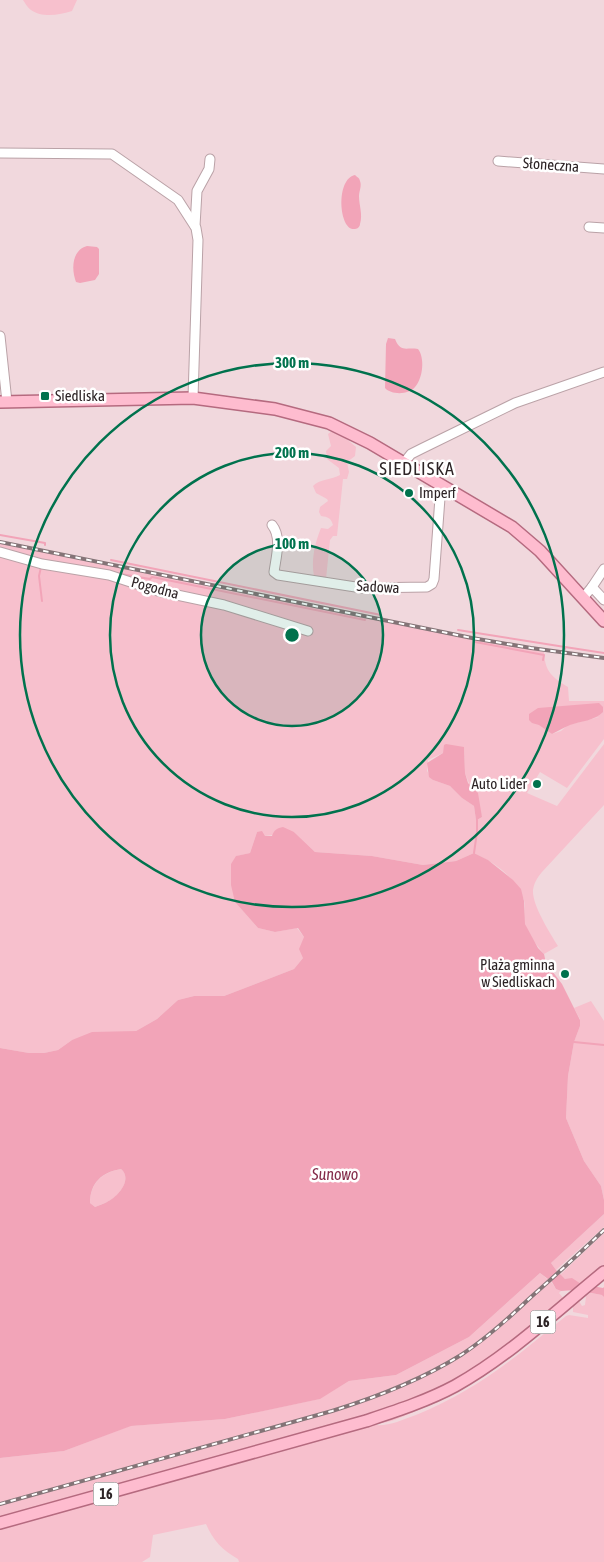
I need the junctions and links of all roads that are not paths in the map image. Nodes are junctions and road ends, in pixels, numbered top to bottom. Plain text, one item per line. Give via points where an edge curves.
1 (0, 153) edge
2 (210, 159) dead end
3 (498, 161) dead end
4 (604, 169) edge
5 (195, 226) junction
6 (589, 227) dead end
7 (604, 228) edge
8 (0, 336) edge
9 (604, 372) edge
10 (3, 383) edge
11 (193, 398) junction
12 (4, 402) edge
13 (403, 464) junction
14 (445, 488) junction
15 (272, 525) dead end
16 (0, 552) edge
17 (603, 572) edge
18 (592, 587) junction
19 (583, 598) junction
20 (604, 600) edge
21 (604, 621) edge
22 (308, 631) dead end
23 (604, 1272) edge
24 (0, 1523) edge

1 - 5 street via 112,154 178,200
2 - 5 street via 209,169 197,191
3 - 4 street, Słoneczna
5 - 11 street via 198,240
6 - 7 street
8 - 10 street
9 - 13 street via 514,403 411,454
10 - 12 street
11 - 12 main road
11 - 13 main road via 275,409 329,423
13 - 14 main road
14 - 15 street, Sadowa via 440,498 434,579 427,587 362,588 278,575 274,572 278,539
14 - 19 main road via 519,532
16 - 22 street, Pogodna via 42,564 109,575
17 - 18 street
18 - 19 street
18 - 20 street
19 - 21 main road
23 - 24 main road, 16 via 494,1361 422,1402

